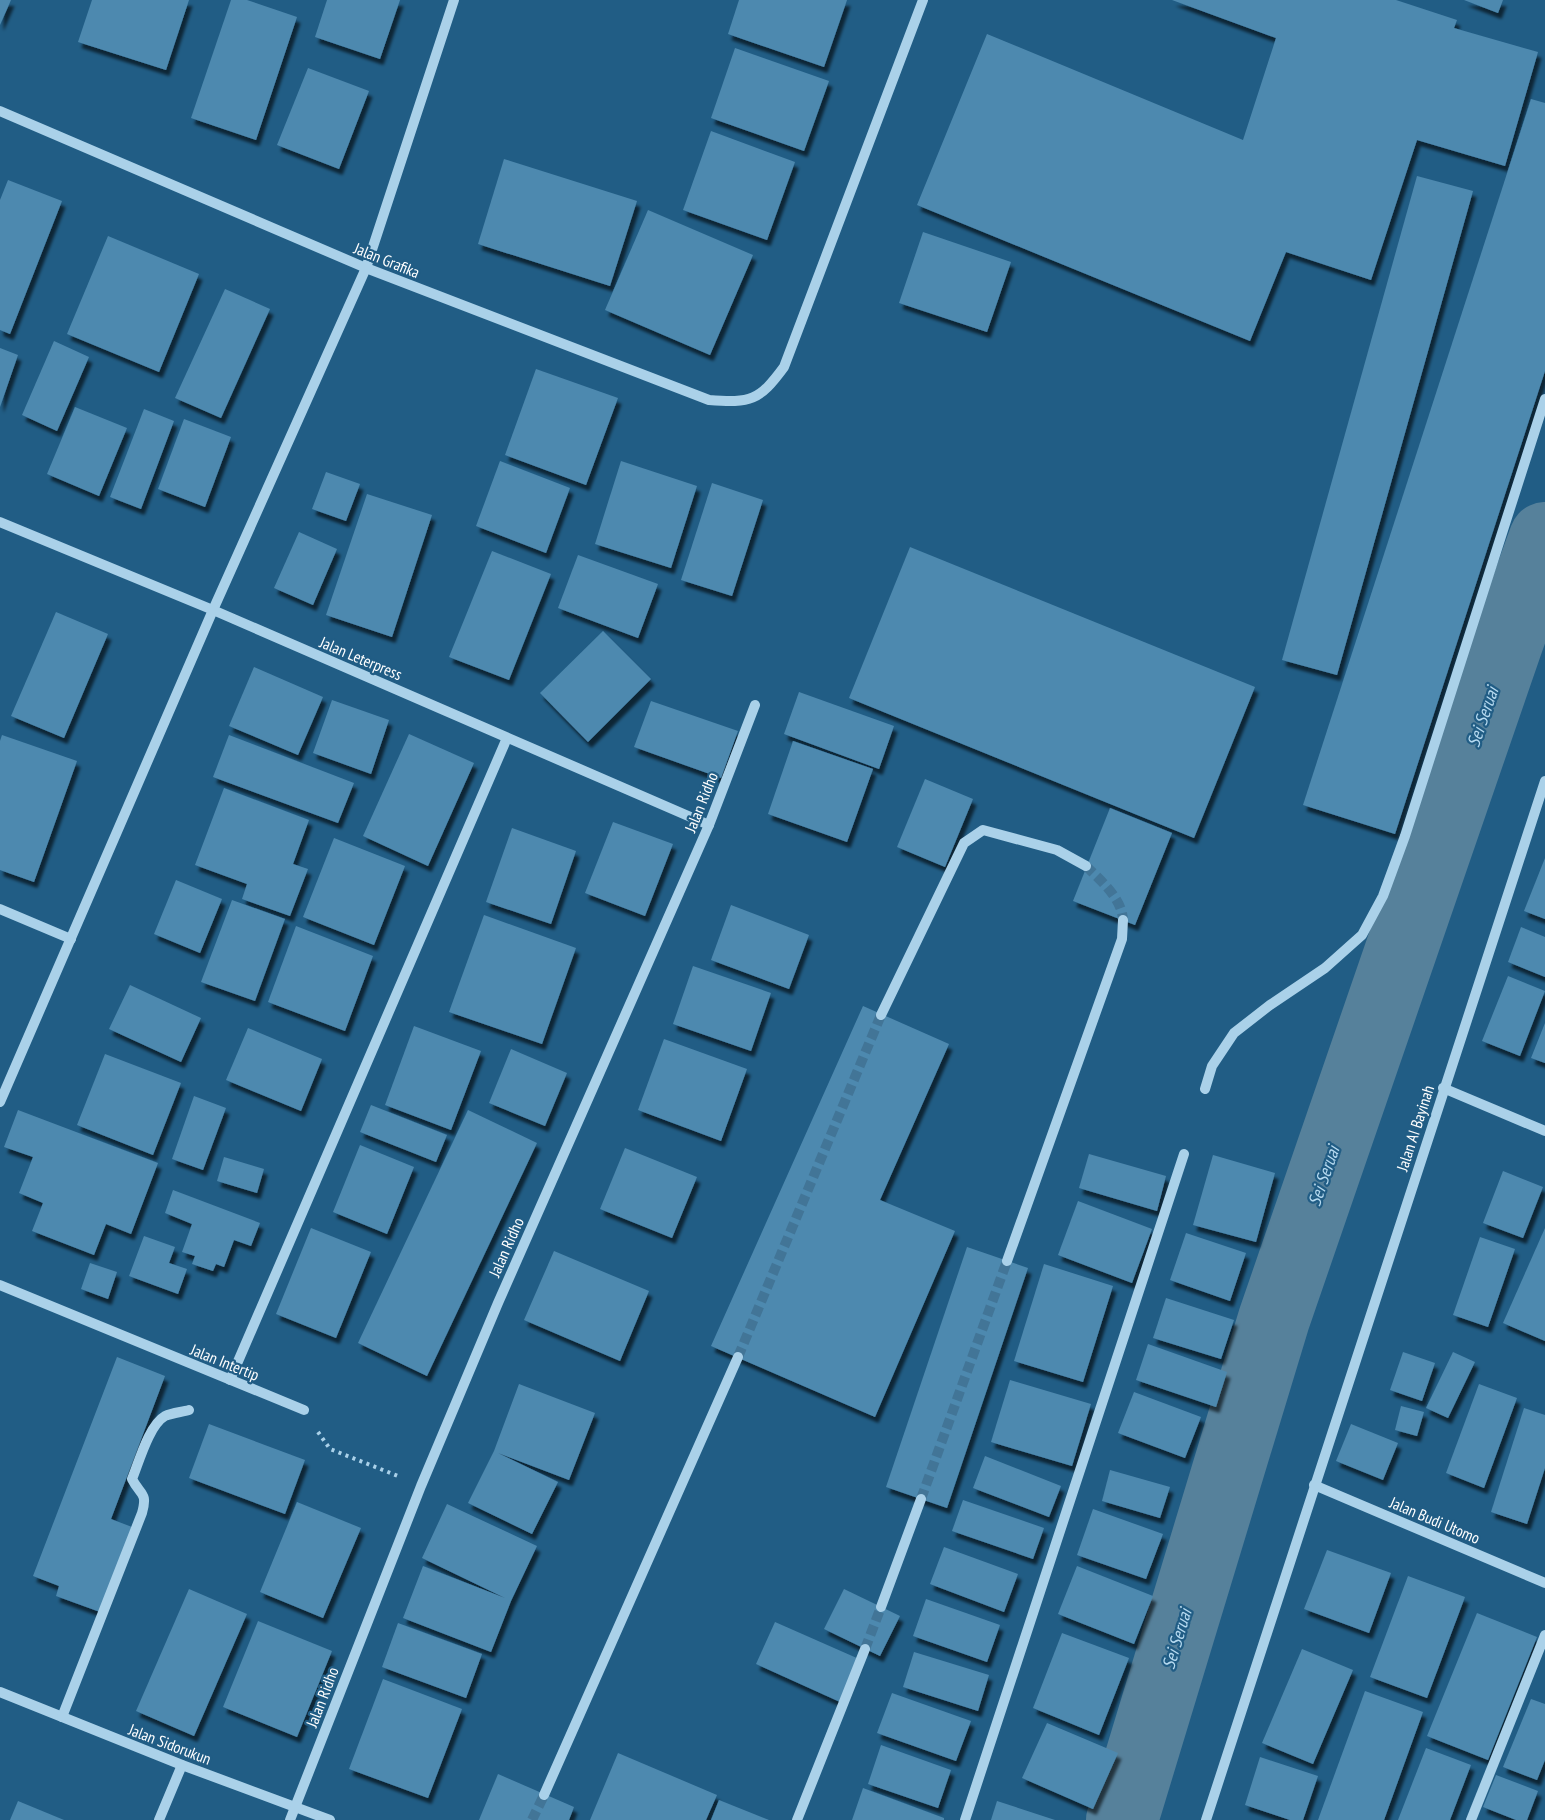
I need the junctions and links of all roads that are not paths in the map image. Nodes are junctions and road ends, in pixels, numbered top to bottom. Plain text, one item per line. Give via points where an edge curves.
1 (454, 0) edge
2 (923, 0) edge
3 (0, 111) edge
4 (366, 268) junction
5 (1545, 399) edge
6 (0, 522) edge
7 (213, 610) junction
8 (755, 705) dead end
9 (507, 738) junction
10 (1544, 786) edge
11 (709, 825) junction
12 (1086, 866) tunnel mouth
13 (0, 909) edge
14 (1123, 920) tunnel mouth
15 (71, 939) junction
16 (881, 1015) tunnel mouth
17 (1443, 1088) junction
18 (1205, 1089) dead end
19 (0, 1102) edge
20 (1545, 1131) edge
21 (1184, 1154) dead end
22 (1007, 1261) tunnel mouth
23 (0, 1285) edge
24 (738, 1358) tunnel mouth
25 (230, 1380) junction
26 (189, 1410) dead end
27 (304, 1410) road end
28 (1314, 1485) junction
29 (921, 1499) tunnel mouth
30 (1545, 1583) edge
31 (881, 1607) tunnel mouth
32 (1545, 1635) edge
33 (865, 1649) tunnel mouth
34 (0, 1692) edge
35 (62, 1717) junction
36 (182, 1765) junction
37 (544, 1795) tunnel mouth
38 (295, 1806) junction
39 (159, 1820) edge
40 (290, 1820) edge
41 (330, 1820) edge
42 (797, 1820) edge
43 (965, 1820) edge
44 (1206, 1820) edge
45 (1471, 1820) edge

1 - 4 street
2 - 4 street, Jalan Grafika via 784,367 768,388 754,398 738,402 709,400
3 - 4 street, Jalan Grafika
4 - 7 street
5 - 18 street via 1383,896 1362,935 1325,968 1234,1033 1212,1066
6 - 7 street, Jalan Leterpress
7 - 9 street, Jalan Leterpress
7 - 15 street
8 - 11 street, Jalan Ridho
9 - 11 street, Jalan Leterpress
9 - 25 street
10 - 17 street, Jalan AI Bayinah
11 - 38 street, Jalan Ridho via 498,1303
12 - 16 street via 1058,850 983,830 964,843
13 - 15 street
14 - 22 street via 1122,939
15 - 19 street
17 - 20 street
17 - 28 street, Jalan AI Bayinah
21 - 43 street
23 - 25 street, Jalan Intertip
24 - 37 street
25 - 27 street, Jalan Intertip
26 - 35 street via 165,1416 145,1445 132,1479 144,1494 144,1508
28 - 30 street, Jalan Budi Utomo
28 - 44 street, Jalan AI Bayinah
29 - 31 street
32 - 45 street
33 - 42 street
34 - 35 street, Jalan Sidorukun
35 - 36 street, Jalan Sidorukun
36 - 38 street, Jalan Sidorukun
36 - 39 street
38 - 40 street, Jalan Ridho
38 - 41 street, Jalan Sidorukun

